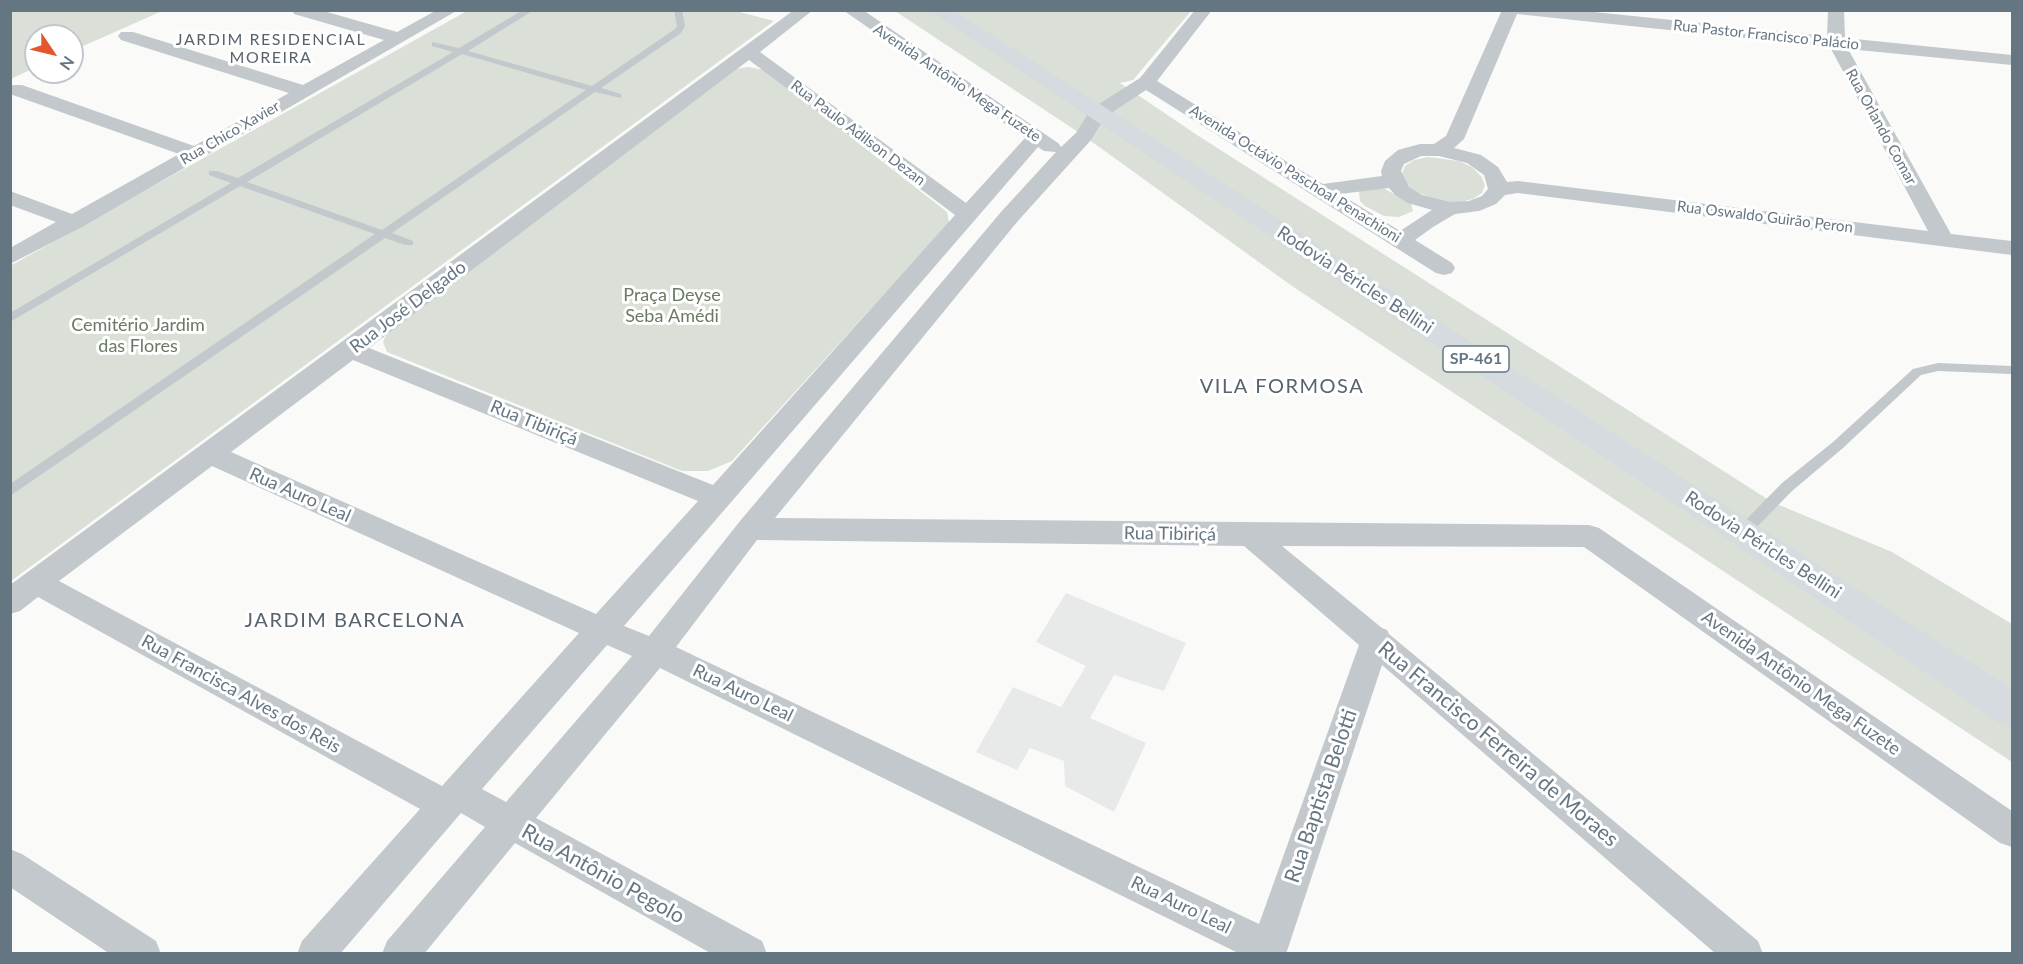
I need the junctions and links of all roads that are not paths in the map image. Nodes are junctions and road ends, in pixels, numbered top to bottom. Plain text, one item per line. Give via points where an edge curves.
1 (300, 10) edge
2 (450, 10) edge
3 (530, 10) edge
4 (678, 10) edge
5 (805, 10) edge
6 (851, 10) edge
7 (938, 10) edge
8 (1204, 10) edge
9 (1511, 10) edge
10 (1520, 10) edge
11 (1836, 10) edge
12 (127, 36) dead end
13 (398, 38) junction
14 (1836, 42) junction
15 (435, 44) dead end
16 (461, 51) junction
17 (748, 51) junction
18 (2013, 60) edge
19 (1146, 82) junction
20 (15, 88) dead end
21 (594, 89) junction
22 (303, 91) junction
23 (618, 96) dead end
24 (1098, 113) junction
25 (1036, 137) junction
26 (1452, 148) junction
27 (195, 153) junction
28 (1064, 155) junction
29 (213, 173) dead end
30 (1394, 181) junction
31 (240, 182) junction
32 (1504, 185) junction
33 (1321, 190) junction
34 (10, 197) edge
35 (1450, 208) junction
36 (968, 215) junction
37 (74, 222) junction
38 (384, 234) junction
39 (1942, 239) junction
40 (1401, 241) junction
41 (409, 243) dead end
42 (2013, 248) edge
43 (10, 257) edge
44 (1444, 268) dead end
45 (10, 318) edge
46 (352, 350) junction
47 (2013, 370) edge
48 (211, 454) junction
49 (10, 491) edge
50 (716, 497) junction
51 (750, 529) junction
52 (1743, 532) junction
53 (1250, 535) junction
54 (1589, 536) joint
55 (37, 583) junction
56 (10, 602) edge
57 (601, 630) junction
58 (1376, 639) junction
59 (655, 651) junction
60 (2013, 710) edge
61 (451, 799) junction
62 (511, 823) junction
63 (2013, 831) edge
64 (10, 866) edge
65 (1268, 951) edge
66 (143, 954) edge
67 (315, 954) edge
68 (400, 954) edge
69 (749, 954) edge
70 (1745, 954) edge

1 - 13 street
2 - 13 street, Rua Chico Xavier
3 - 16 lane
4 - 21 lane via 678,31
5 - 17 street, Rua José Delgado
6 - 25 street, Avenida Antônio Mega Fuzete
7 - 24 main road, Rodovia Péricles Bellini / SP-461
8 - 19 street
9 - 26 street
10 - 14 street, Rua Pastor Francisco Palácio
11 - 14 street, Rua Orlando Comar
12 - 22 street
13 - 22 street, Rua Chico Xavier
14 - 18 street, Rua Pastor Francisco Palácio
14 - 39 street, Rua Orlando Comar
15 - 16 lane
16 - 21 lane
16 - 31 lane
17 - 36 street, Rua Paulo Adilson Dezan
17 - 46 street, Rua José Delgado
19 - 24 street
19 - 33 street, Avenida Octávio Paschoal Penachioni
20 - 27 street
21 - 23 lane
21 - 38 lane
22 - 27 street, Rua Chico Xavier
24 - 28 street via 1084,136
24 - 52 main road, Rodovia Péricles Bellini / SP-461
25 - 28 street, Avenida Antônio Mega Fuzete
25 - 36 street
26 - 30 street via 1405,154 1395,161 1391,171
26 - 32 street via 1484,164
27 - 37 street, Rua Chico Xavier
28 - 51 street
29 - 31 lane
30 - 33 street
30 - 35 street via 1415,199
31 - 38 lane
31 - 45 lane
32 - 35 street via 1490,200 1472,207
32 - 39 street, Rua Oswaldo Guirão Peron
33 - 40 street, Avenida Octávio Paschoal Penachioni
34 - 37 street
35 - 40 street
36 - 50 street
37 - 43 street, Rua Chico Xavier
38 - 41 lane
38 - 49 lane
39 - 42 street, Rua Oswaldo Guirão Peron
40 - 44 street, Avenida Octávio Paschoal Penachioni
46 - 48 street, Rua José Delgado
46 - 50 street, Rua Tibiriçá
47 - 52 lane via 1938,367 1917,372 1787,487
48 - 55 street, Rua José Delgado
48 - 57 street, Rua Auro Leal
50 - 57 street
51 - 53 street, Rua Tibiriçá
51 - 59 street
52 - 60 main road, Rodovia Péricles Bellini / SP-461
53 - 54 street, Rua Tibiriçá
53 - 58 street, Rua Francisco Ferreira de Moraes
54 - 63 street, Avenida Antônio Mega Fuzete
55 - 56 street, Rua José Delgado
55 - 61 street, Rua Francisca Alves dos Reis
57 - 59 street, Rua Auro Leal
57 - 61 street
58 - 65 street, Rua Baptista Belotti
58 - 70 street, Rua Francisco Ferreira de Moraes
59 - 62 street
59 - 65 street, Rua Auro Leal
61 - 62 street, Rua Antônio Pegolo
61 - 67 street
62 - 68 street
62 - 69 street, Rua Antônio Pegolo
64 - 66 street

